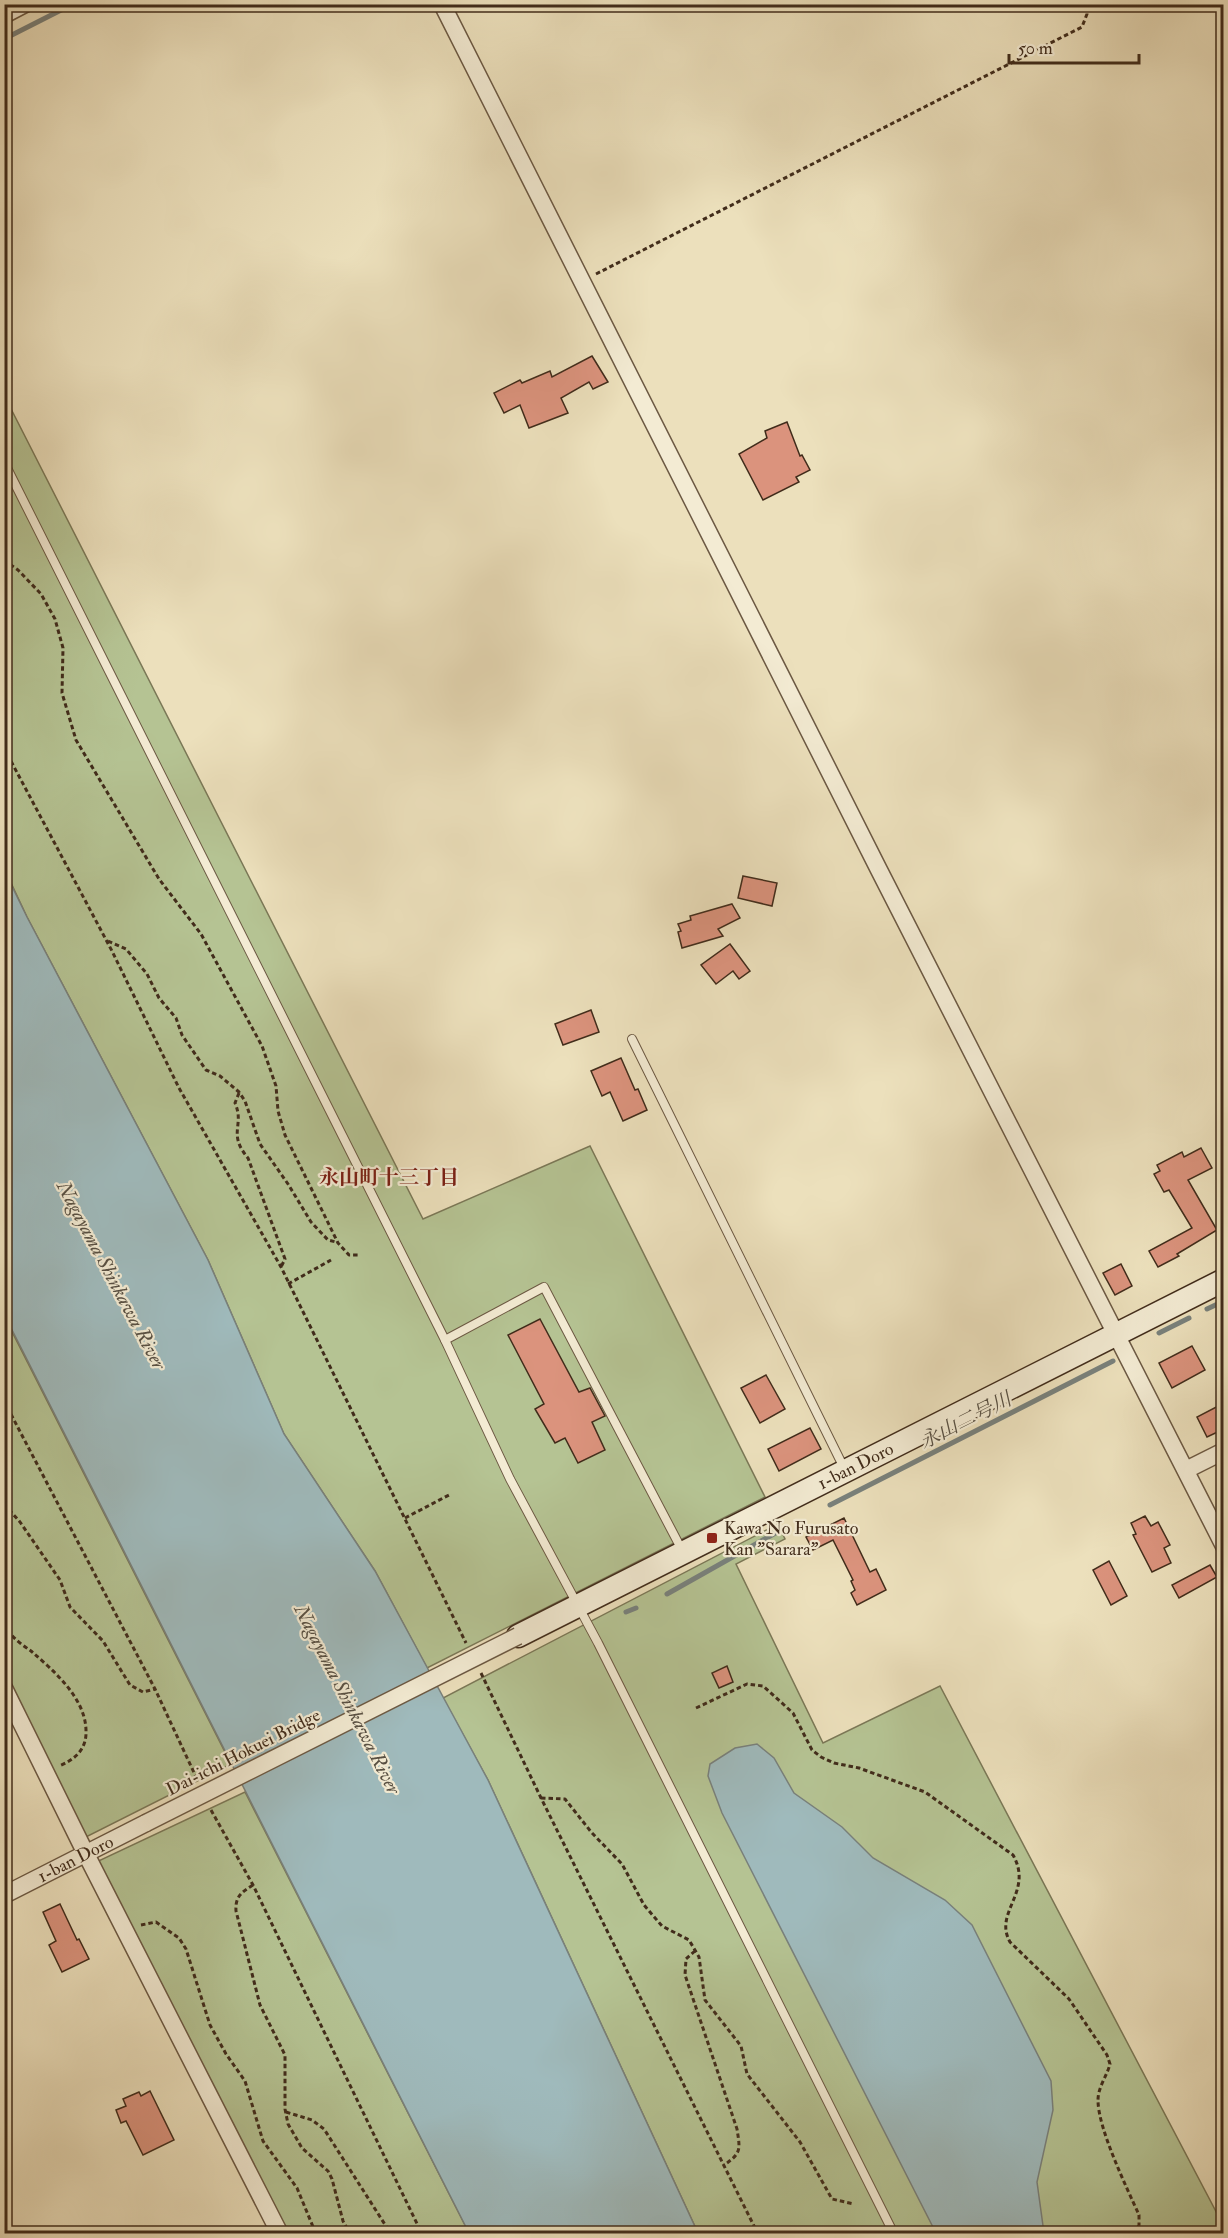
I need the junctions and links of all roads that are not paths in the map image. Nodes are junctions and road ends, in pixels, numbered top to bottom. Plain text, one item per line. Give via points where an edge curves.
1 (26, 4) edge
2 (442, 4) edge
3 (4, 15) edge
4 (4, 462) edge
5 (632, 1039) dead end
6 (1224, 1280) edge
7 (1116, 1335) junction
8 (445, 1340) junction
9 (1224, 1451) edge
10 (1185, 1470) junction
11 (846, 1471) junction
12 (1224, 1546) edge
13 (683, 1552) junction
14 (577, 1606) junction
15 (519, 1636) joint
16 (4, 1688) edge
17 (146, 1823) joint
18 (86, 1854) junction
19 (4, 1895) edge
20 (280, 2234) edge
21 (894, 2234) edge

1 - 3 street
2 - 7 street
4 - 8 lane
5 - 11 lane
6 - 7 street, 1-ban Doro
7 - 10 street
7 - 11 street, 1-ban Doro
8 - 13 lane via 544,1287
8 - 14 lane via 510,1479
9 - 10 street
10 - 12 street
11 - 13 street, 1-ban Doro
13 - 14 street, 1-ban Doro
14 - 15 street, 1-ban Doro
14 - 21 lane
15 - 17 street, Dai-ichi Hokuei Bridge, bridge
16 - 18 street
17 - 18 street, 1-ban Doro
18 - 19 street, 1-ban Doro
18 - 20 street

